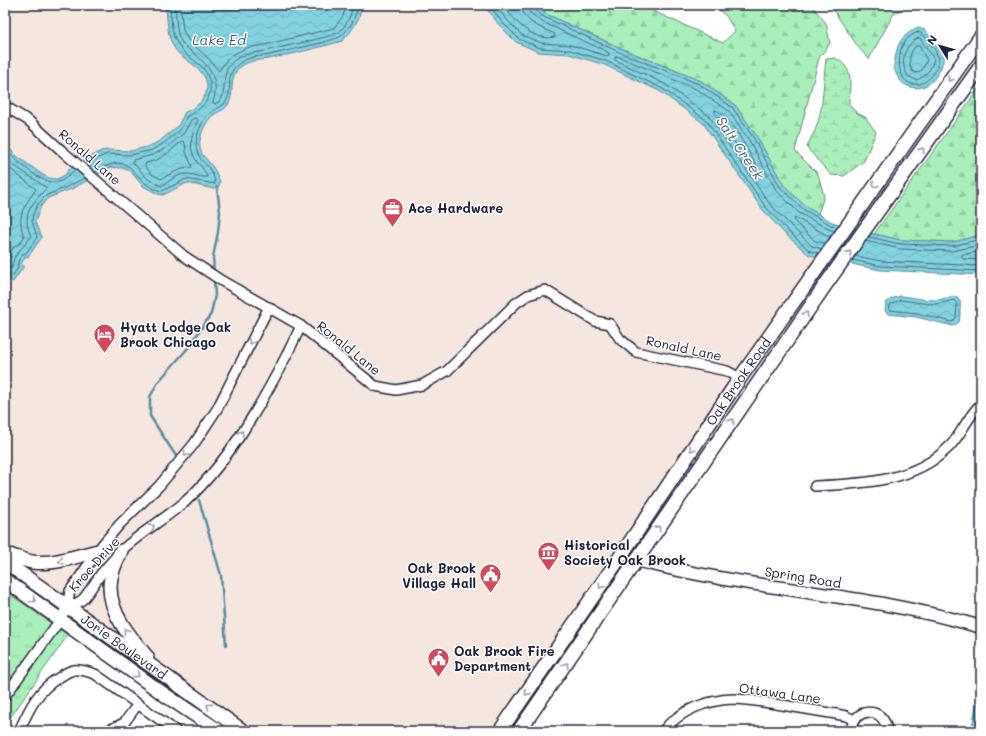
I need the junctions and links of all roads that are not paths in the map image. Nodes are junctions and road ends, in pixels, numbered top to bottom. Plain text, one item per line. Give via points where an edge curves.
1 (981, 36) edge
2 (981, 66) edge
3 (5, 106) edge
4 (269, 307) junction
5 (301, 326) junction
6 (740, 378) junction
7 (981, 404) edge
8 (814, 486) dead end
9 (98, 551) junction
10 (121, 551) junction
11 (622, 553) junction
12 (5, 554) edge
13 (636, 560) junction
14 (5, 562) edge
15 (5, 580) edge
16 (67, 607) junction
17 (60, 620) junction
18 (981, 627) edge
19 (160, 672) junction
20 (5, 696) edge
21 (138, 704) junction
22 (854, 720) junction
23 (124, 727) edge
24 (241, 730) edge
25 (19, 731) edge
26 (107, 731) edge
27 (176, 731) edge
28 (219, 731) edge
29 (500, 731) edge
30 (520, 731) edge
31 (663, 731) edge
32 (851, 731) edge
33 (887, 731) edge

1 -> 6 main road, Oak Brook Road
13 -> 2 main road, Oak Brook Road via 826,284
3 - 4 street, Ronald Lane via 29,121 184,256
4 - 5 street, Ronald Lane
4 -> 9 street, Kroc Drive via 217,409 194,444
5 - 6 street, Ronald Lane via 375,386 396,390 422,385 447,371 516,303 528,295 545,290 595,321 610,324 620,339 636,352 728,371
10 -> 5 street, Kroc Drive via 186,500 224,458 254,413
6 -> 11 main road, Oak Brook Road
7 - 8 street via 951,445 922,468 880,480
9 -> 12 main road via 72,559 40,563
9 - 16 street, Kroc Drive via 70,591
10 - 16 street, Kroc Drive via 82,600
19 -> 10 main road via 122,625 113,606 110,586
11 - 13 street, Spring Road
11 -> 29 main road, Oak Brook Road
13 - 18 street, Spring Road via 725,579 878,603
30 -> 13 main road, Oak Brook Road
14 - 16 main road, Jorie Boulevard
15 -> 17 main road, Jorie Boulevard
16 - 17 street
16 - 19 main road, Jorie Boulevard
17 - 20 street
17 -> 28 main road, Jorie Boulevard
24 -> 19 main road, Jorie Boulevard
21 - 23 street
21 - 25 street via 95,674 74,670 42,690
21 - 27 street
22 - 31 street, Ottawa Lane via 836,714 734,699 696,707 683,713
22 - 32 street
22 - 33 street via 863,713 874,713 883,720
23 - 26 street

